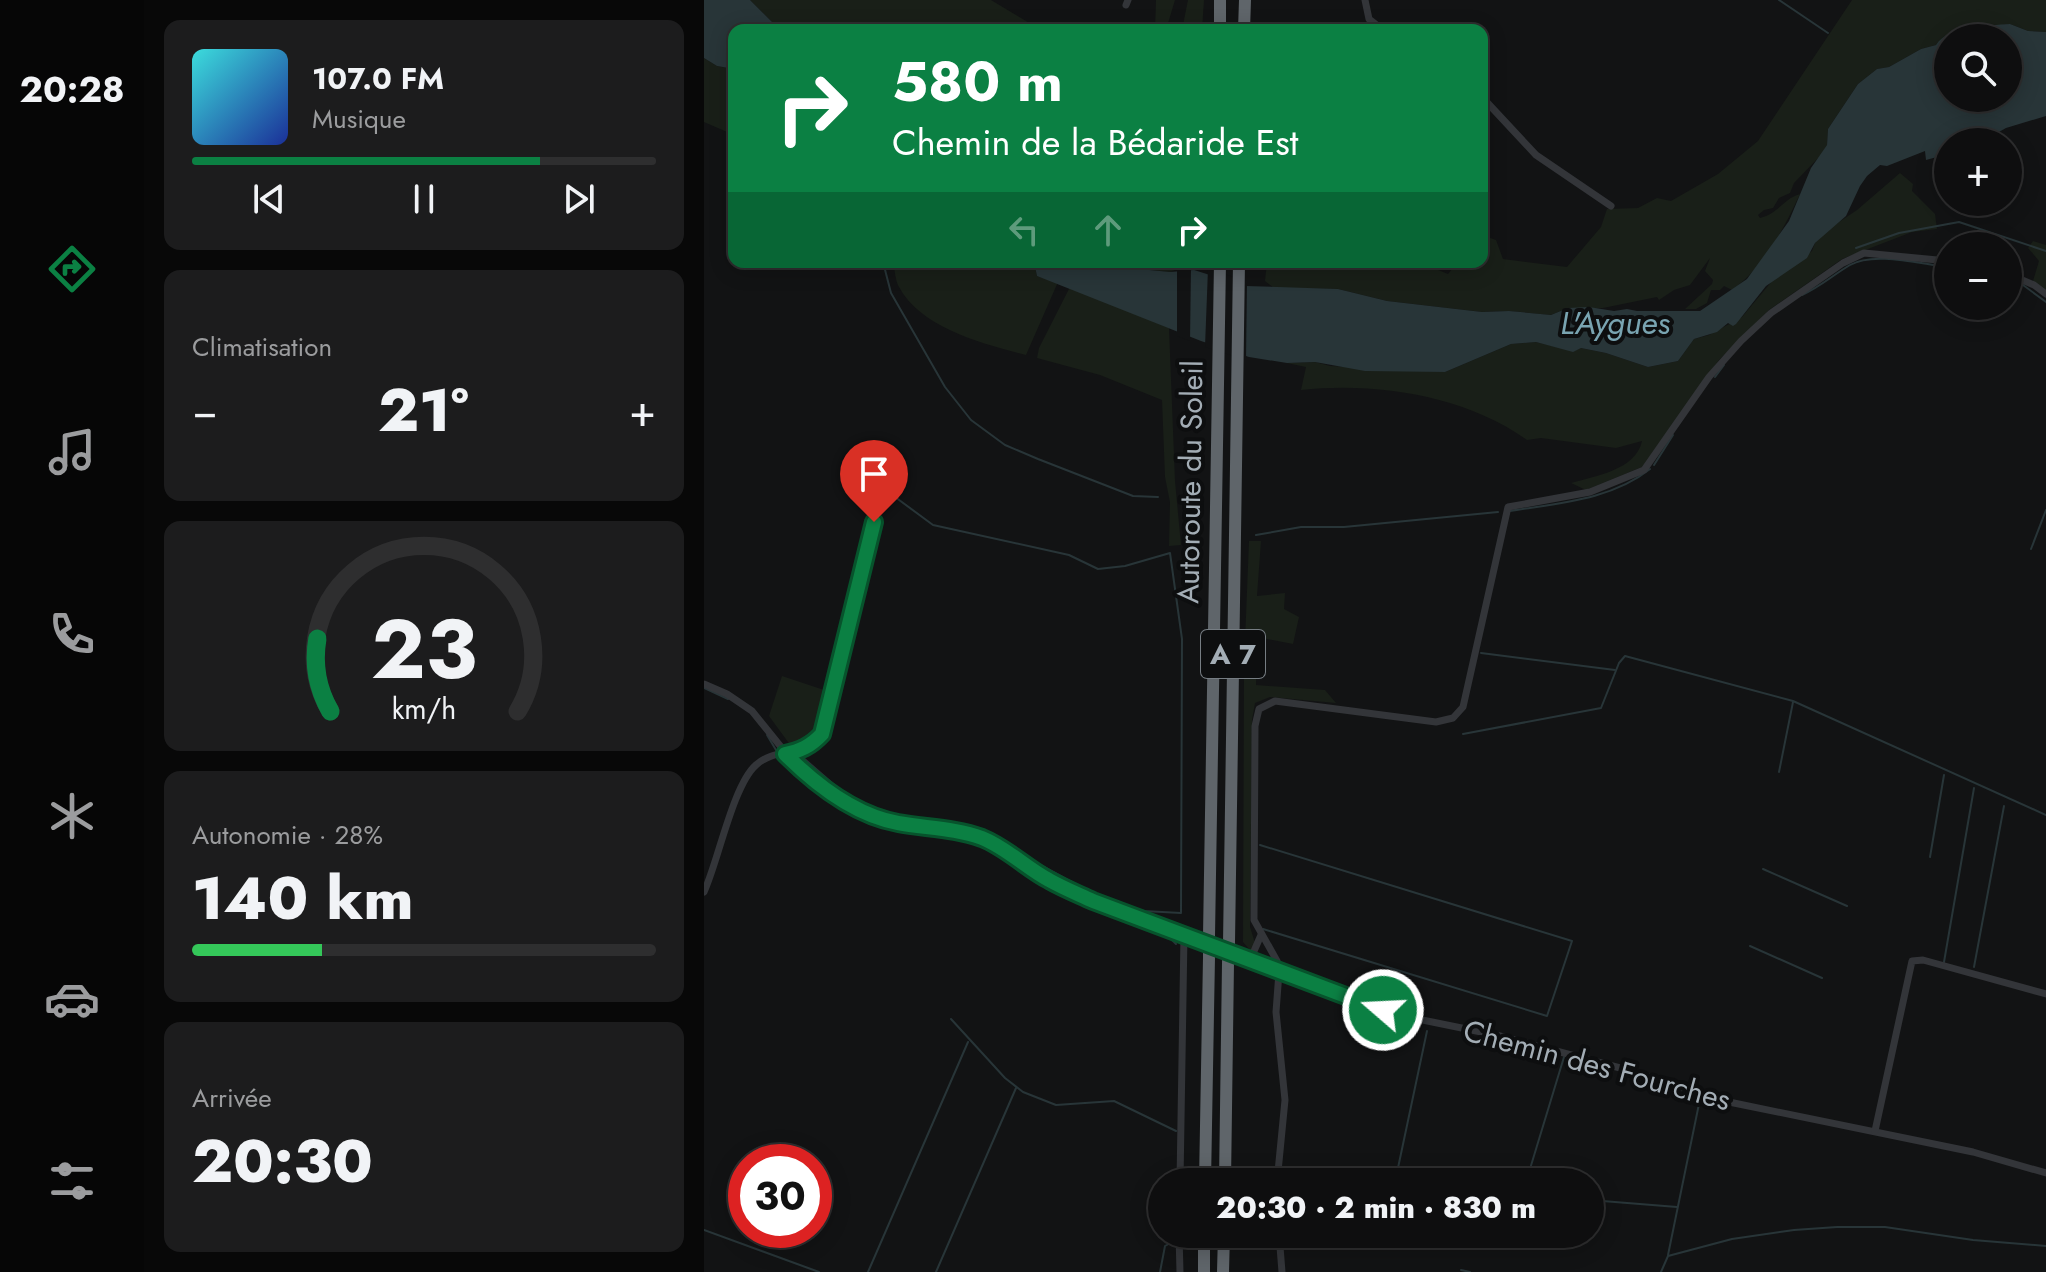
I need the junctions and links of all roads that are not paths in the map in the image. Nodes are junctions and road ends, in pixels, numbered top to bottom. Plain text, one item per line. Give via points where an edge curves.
1 (1220, 0) edge
2 (1245, 0) edge
3 (1365, 0) edge
4 (1220, 24) edge
5 (1244, 24) edge
6 (1375, 24) edge
7 (1488, 103) edge
8 (1611, 206) dead end
9 (1934, 260) edge
10 (1220, 268) edge
11 (1239, 268) edge
12 (2022, 280) edge
13 (2046, 294) edge
14 (885, 490) dead end
15 (704, 684) edge
16 (785, 754) junction
17 (704, 892) edge
18 (1261, 935) junction
19 (1188, 937) junction
20 (1245, 959) junction
21 (1279, 972) junction
22 (2046, 994) edge
23 (1875, 1131) junction
24 (1180, 1168) edge
25 (1205, 1168) edge
26 (1225, 1168) edge
27 (1278, 1168) edge
28 (2046, 1173) edge
29 (1179, 1248) edge
30 (1204, 1248) edge
31 (1224, 1248) edge
32 (1280, 1248) edge
33 (1180, 1272) edge
34 (1204, 1272) edge
35 (1223, 1272) edge
36 (1282, 1272) edge

1 - 4 highway
2 - 5 highway
3 - 6 street
7 - 8 street via 1536,155
9 - 18 street via 1864,253 1843,263 1771,313 1741,341 1644,470 1590,492 1508,507 1463,707 1453,718 1436,722 1275,701 1259,709 1254,920
10 - 25 highway, Autoroute du Soleil / A 7, bridge
11 - 26 highway, Autoroute du Soleil / A 7, bridge
12 - 13 street
14 - 16 street via 822,734 815,743
15 - 16 street, Chemin des Fourches via 752,711
16 - 17 street via 752,768
16 - 19 street, Chemin des Fourches via 842,800 873,817 985,839 1048,880
18 - 20 street
18 - 21 street
19 - 20 street, Chemin des Fourches
19 - 24 street
20 - 21 street, Chemin des Fourches
21 - 23 street, Chemin des Fourches via 1403,1016 1496,1035 1729,1102
21 - 27 street via 1276,1012 1285,1100
22 - 23 street via 1912,961
23 - 28 street, Chemin des Fourches
29 - 33 street
30 - 34 highway
31 - 35 highway
32 - 36 street

